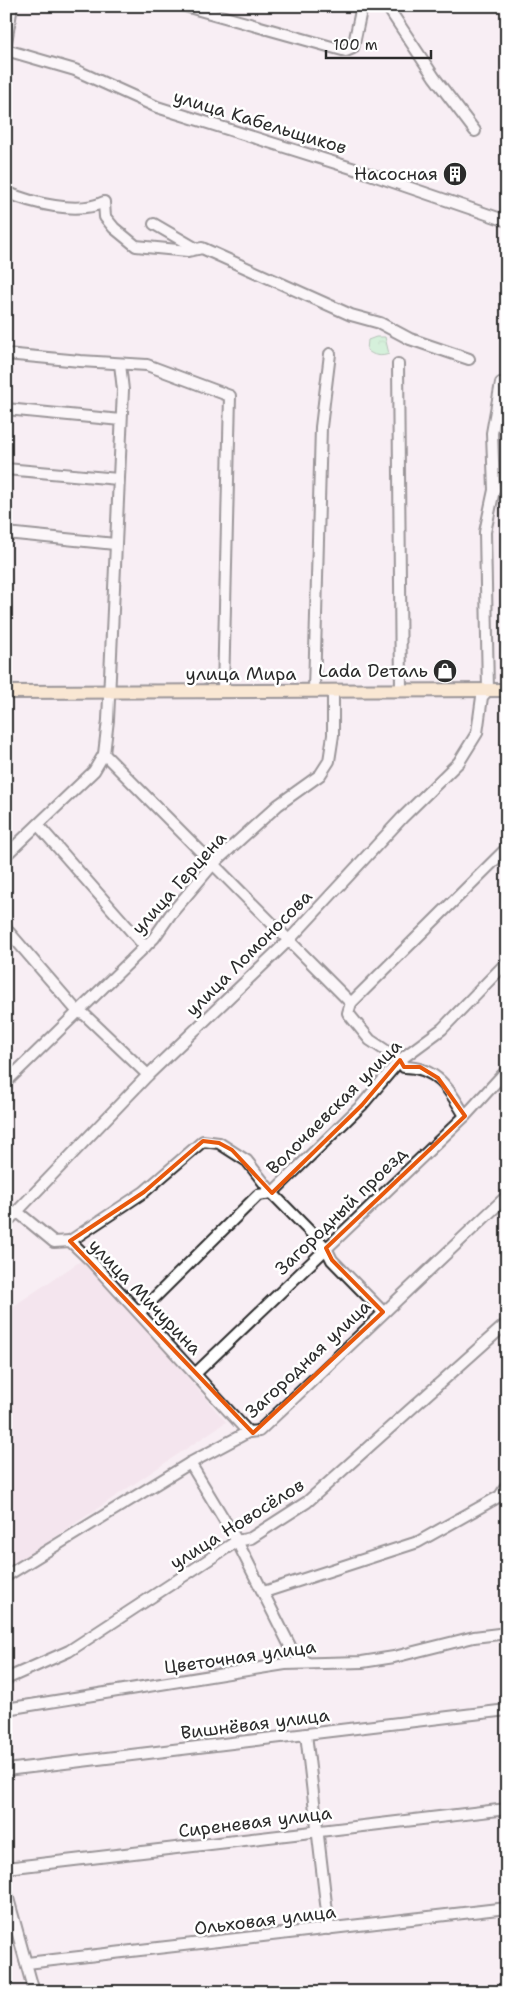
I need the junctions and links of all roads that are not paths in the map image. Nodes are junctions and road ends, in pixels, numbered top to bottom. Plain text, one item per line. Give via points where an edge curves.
1 (12, 6) edge
2 (185, 6) edge
3 (362, 6) edge
4 (387, 6) edge
5 (6, 43) edge
6 (6, 50) edge
7 (475, 130) dead end
8 (6, 192) edge
9 (507, 221) edge
10 (154, 224) dead end
11 (197, 249) junction
12 (6, 354) edge
13 (330, 354) dead end
14 (469, 359) dead end
15 (120, 364) junction
16 (398, 364) dead end
17 (501, 383) dead end
18 (6, 409) edge
19 (122, 420) junction
20 (6, 469) edge
21 (118, 480) junction
22 (6, 533) edge
23 (115, 544) junction
24 (401, 690) junction
25 (488, 690) junction
26 (507, 690) edge
27 (223, 691) junction
28 (314, 691) junction
29 (333, 691) junction
30 (6, 692) edge
31 (109, 692) junction
32 (104, 754) junction
33 (38, 825) junction
34 (507, 848) edge
35 (6, 855) edge
36 (214, 863) junction
37 (8, 931) dead end
38 (290, 939) junction
39 (145, 947) junction
40 (507, 962) edge
41 (351, 1003) junction
42 (78, 1012) junction
43 (400, 1060) junction
44 (507, 1070) edge
45 (148, 1074) junction
46 (7, 1078) edge
47 (465, 1116) junction
48 (272, 1193) junction
49 (507, 1196) edge
50 (10, 1210) edge
51 (6, 1223) edge
52 (70, 1241) junction
53 (326, 1248) junction
54 (140, 1312) junction
55 (383, 1312) junction
56 (507, 1323) edge
57 (196, 1373) junction
58 (248, 1432) junction
59 (190, 1463) junction
60 (507, 1485) edge
61 (237, 1541) junction
62 (6, 1576) edge
63 (264, 1592) junction
64 (507, 1633) edge
65 (293, 1652) junction
66 (306, 1662) junction
67 (285, 1664) junction
68 (6, 1679) edge
69 (6, 1709) edge
70 (507, 1710) edge
71 (306, 1734) junction
72 (6, 1770) edge
73 (507, 1809) edge
74 (318, 1832) junction
75 (6, 1868) edge
76 (6, 1891) edge
77 (507, 1908) edge
78 (329, 1929) junction
79 (27, 1963) junction
80 (34, 1992) edge

1 - 5 street
2 - 3 street via 346,51 353,48
4 - 7 street via 434,77
6 - 9 street, улица Кабельщиков via 75,70 157,107
8 - 11 street via 27,201 63,206 96,206 104,202 105,217 136,246
10 - 11 street
11 - 14 street via 202,248 351,315 380,323 410,339
12 - 15 street
13 - 28 street via 321,427
15 - 19 street
15 - 27 street via 147,364 230,396
16 - 24 street
17 - 25 street via 492,433 494,490 485,532
18 - 19 street
19 - 21 street
20 - 21 street
21 - 23 street
22 - 23 street
23 - 31 street
24 - 25 main road, улица Мира
24 - 29 main road, улица Мира
25 - 26 main road, улица Мира
25 - 38 street, улица Ломоносова via 482,697 477,733 459,762 402,818
27 - 28 main road, улица Мира
27 - 31 main road, улица Мира
28 - 29 main road, улица Мира
29 - 36 street, улица Герцена via 333,735 329,761 320,776 278,805
30 - 31 main road, улица Мира
31 - 32 street
32 - 33 street via 94,771
32 - 36 street
33 - 35 street
33 - 39 street
34 - 41 street
36 - 38 street
36 - 39 street, улица Герцена
37 - 42 street
38 - 41 street
38 - 45 street, улица Ломоносова
39 - 42 street, улица Герцена
40 - 43 street, Волочаевская улица via 442,1029
41 - 43 street via 348,1013 370,1040
42 - 45 street
42 - 46 street, улица Герцена
43 - 47 street via 404,1067 420,1067 438,1078
43 - 48 street, Волочаевская улица via 362,1106
44 - 47 street, Загородный проезд
45 - 50 street, улица Ломоносова
47 - 53 street, Загородный проезд
48 - 52 street via 247,1161 219,1142 202,1141 144,1192
48 - 53 street
48 - 54 street, Волочаевская улица via 258,1195
49 - 55 street, Загородная улица
50 - 51 street, улица Ломоносова
50 - 52 street, улица Мичурина via 20,1214 54,1242
52 - 54 street, улица Мичурина
53 - 55 street via 332,1260
53 - 57 street, Загородный проезд
54 - 57 street, улица Мичурина
55 - 58 street, Загородная улица via 259,1430
56 - 61 street, улица Новосёлов via 307,1502 251,1538
57 - 58 street, улица Мичурина
58 - 59 street, Загородная улица
59 - 61 street
59 - 62 street, Загородная улица
60 - 63 street via 500,1496 418,1542
61 - 63 street
61 - 68 street, улица Новосёлов via 69,1651
63 - 65 street
64 - 66 street, Цветочная улица via 474,1636 362,1662
65 - 66 street
65 - 67 street
66 - 67 street, Цветочная улица
67 - 69 street, Цветочная улица
70 - 71 street, Вишнёвая улица
71 - 72 street, Вишнёвая улица
71 - 74 street
73 - 74 street, Сиреневая улица
74 - 75 street, Сиреневая улица
74 - 78 street
76 - 79 street
77 - 78 street, Ольховая улица
78 - 79 street, Ольховая улица
79 - 80 street

